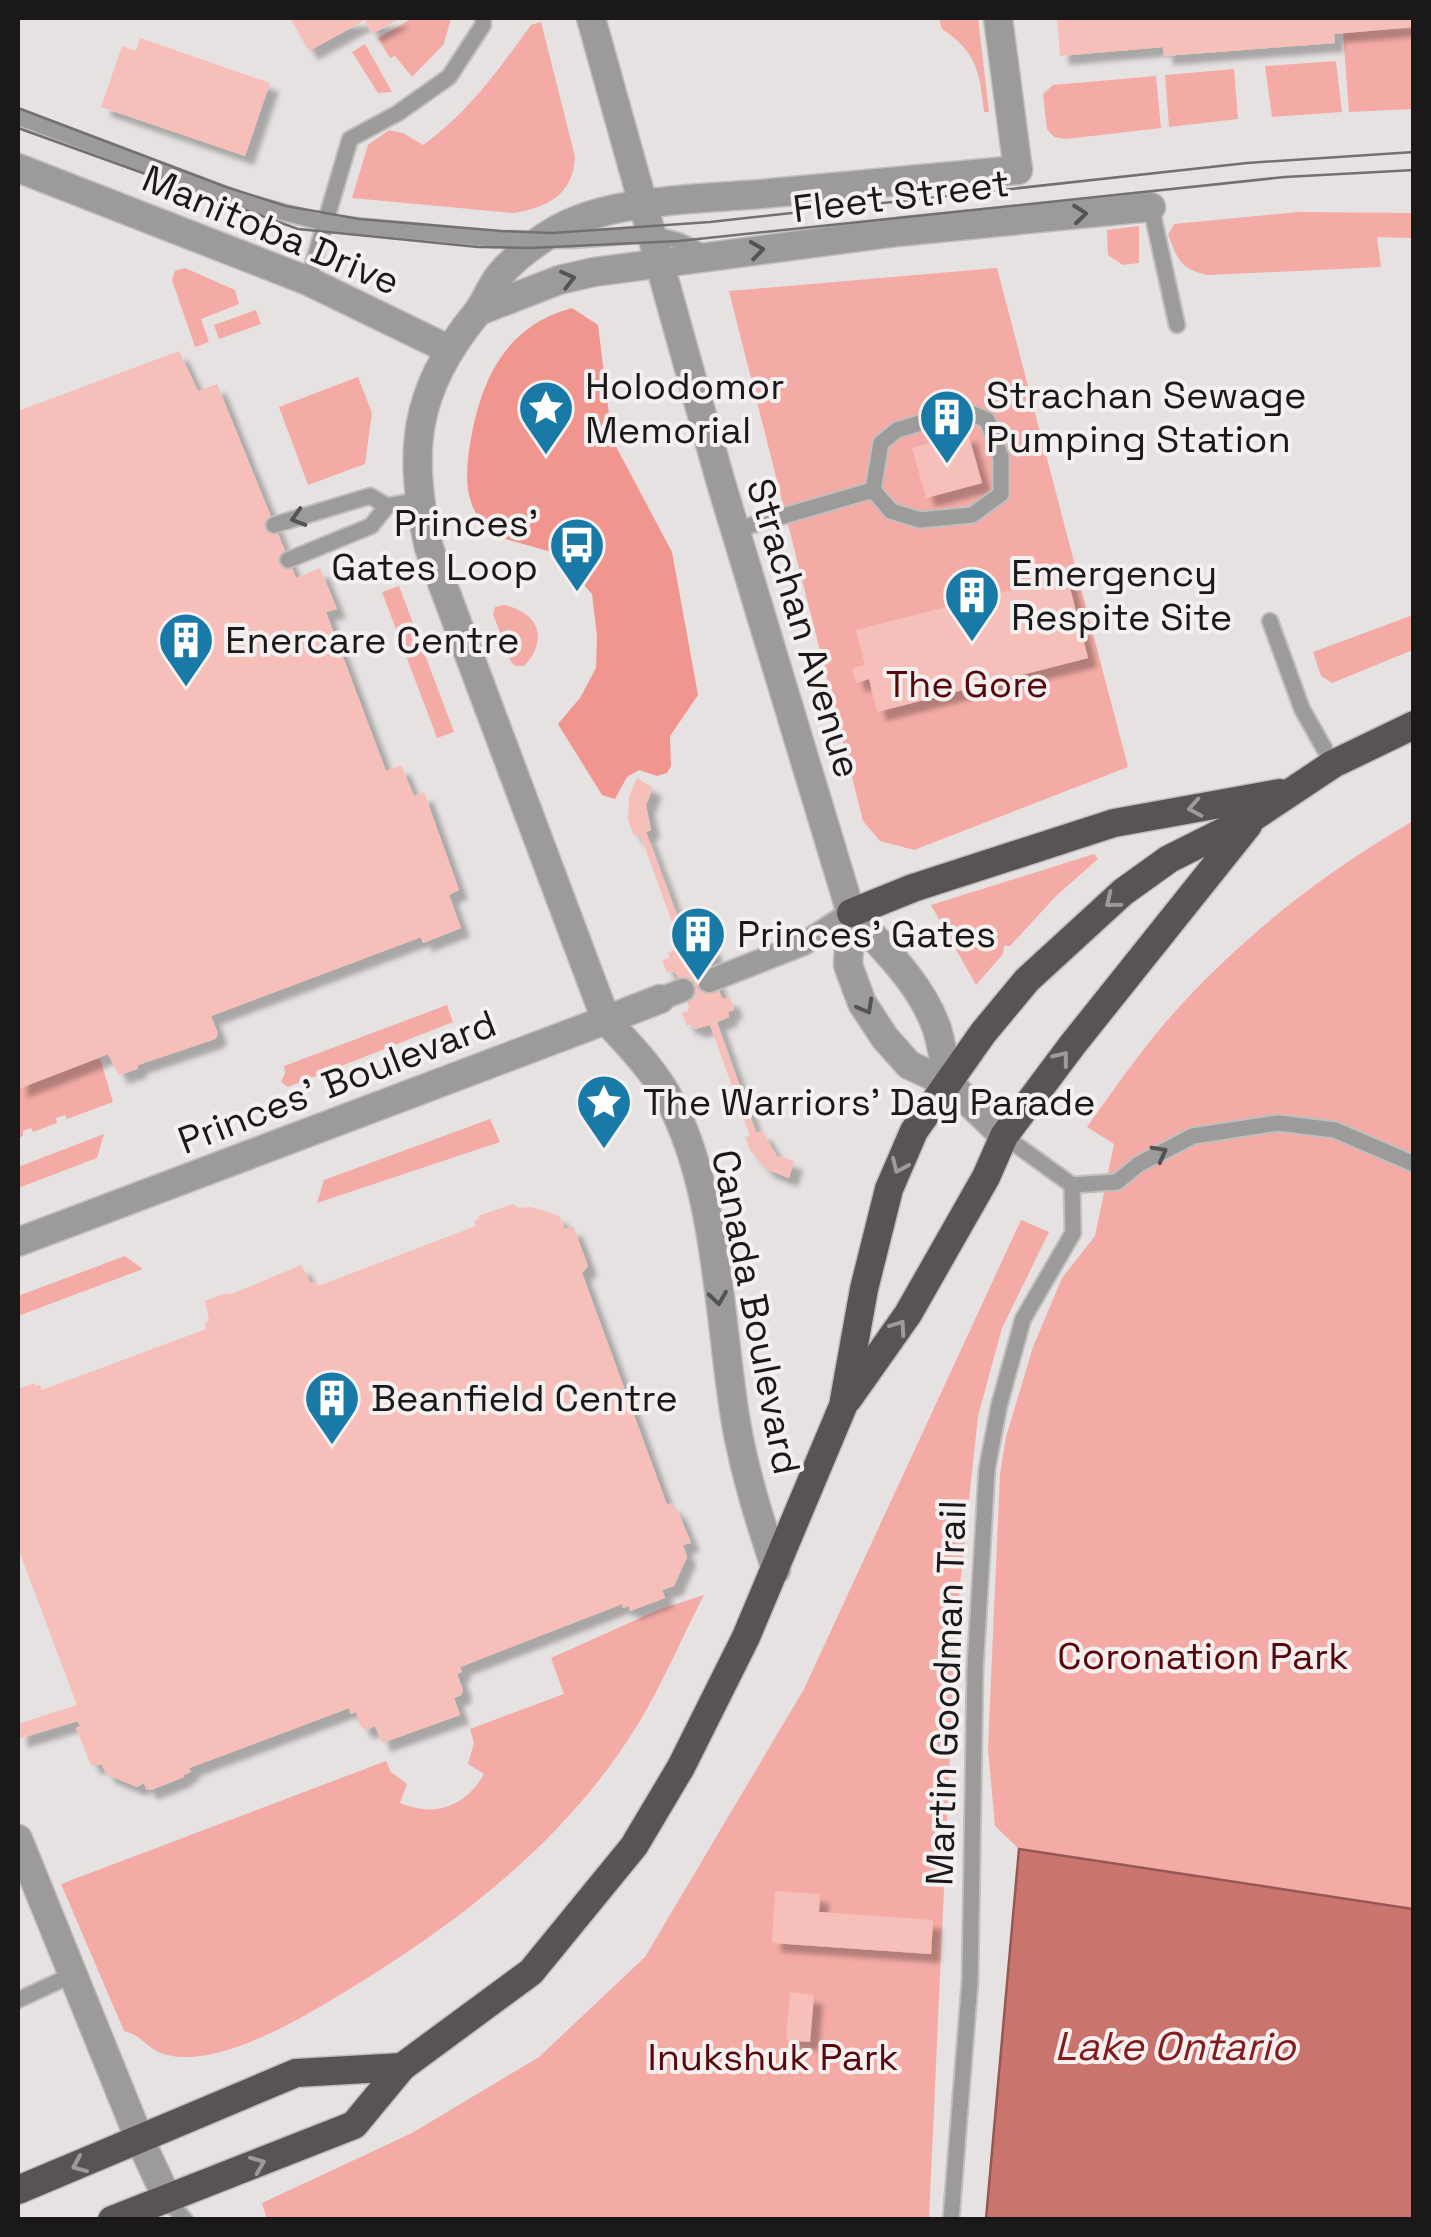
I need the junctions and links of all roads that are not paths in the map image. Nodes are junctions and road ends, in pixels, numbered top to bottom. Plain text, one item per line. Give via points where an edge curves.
1 (483, 18) edge
2 (590, 18) edge
3 (998, 18) edge
4 (18, 117) edge
5 (18, 168) edge
6 (645, 206) junction
7 (1151, 207) joint
8 (324, 224) junction
9 (652, 234) junction
10 (542, 240) junction
11 (718, 256) junction
12 (661, 265) junction
13 (308, 281) junction
14 (479, 311) junction
15 (1177, 325) dead end
16 (448, 349) junction
17 (873, 490) junction
18 (418, 500) junction
19 (387, 506) junction
20 (274, 525) dead end
21 (735, 530) junction
22 (288, 560) dead end
23 (1270, 622) dead end
24 (1414, 725) edge
25 (1333, 764) junction
26 (1291, 791) junction
27 (1256, 816) junction
28 (851, 913) junction
29 (709, 981) dead end
30 (672, 995) dead end
31 (606, 1020) junction
32 (950, 1084) junction
33 (1004, 1136) junction
34 (1414, 1164) edge
35 (1072, 1185) junction
36 (18, 1242) edge
37 (842, 1406) junction
38 (776, 1570) junction
39 (18, 1839) edge
40 (72, 1975) junction
41 (18, 2000) edge
42 (402, 2067) junction
43 (139, 2138) junction
44 (18, 2190) edge
45 (174, 2213) edge
46 (112, 2220) edge
47 (950, 2220) edge

1 - 8 lane via 448,77 350,139
2 - 6 street, Strachan Avenue
3 - 6 street, Fleet Street via 1018,170
4 - 8 lane via 244,202
5 - 13 street, Manitoba Drive
6 - 9 street, Strachan Avenue
6 - 10 street via 592,215
11 -> 7 street, Fleet Street
7 - 15 lane
8 - 10 lane
8 - 13 lane
9 - 10 lane
9 - 11 lane
9 - 12 street, Strachan Avenue
10 - 14 street via 500,274
11 - 12 street, Fleet Street
14 -> 12 street via 559,280
12 - 21 street, Strachan Avenue
13 - 16 street, Manitoba Drive
14 - 16 street
16 - 18 street, Canada Boulevard via 420,431
17 - 17 lane via 882,443 896,430 963,410 987,420 1001,456 1001,494 972,515 920,520 891,511
17 - 21 lane
18 - 19 lane
18 - 31 street, Canada Boulevard via 429,548
19 -> 20 lane via 370,496
19 - 22 lane via 371,526
21 - 28 street, Strachan Avenue
23 - 25 lane via 1302,709
24 - 25 highway
25 - 26 highway
26 - 27 highway
26 -> 28 highway via 1114,824
27 -> 32 highway via 1169,859 1093,916 1028,980
33 -> 27 highway
28 - 29 street via 803,944
28 - 32 street, Strachan Avenue via 923,1000
28 -> 32 street, Strachan Avenue via 848,966 862,1003 909,1065
30 - 31 street, Princes' Boulevard
31 - 36 street, Princes' Boulevard
31 -> 38 street, Canada Boulevard via 667,1095 691,1152 748,1482
32 - 33 street, Strachan Avenue
32 -> 37 highway via 914,1131 889,1189
33 - 35 lane
37 -> 33 highway via 917,1299
35 -> 34 lane via 1117,1182 1193,1136 1278,1123 1335,1130
35 - 47 lane, Martin Goodman Trail via 1073,1233 1023,1319 987,1469 975,1669 970,1981
37 - 38 highway
38 - 42 highway via 696,1737 634,1846 531,1972
39 - 40 street
40 - 41 lane
40 - 43 street
42 - 43 highway via 296,2074
45 -> 42 highway via 354,2125
43 -> 44 highway
43 - 45 street
45 - 46 highway

